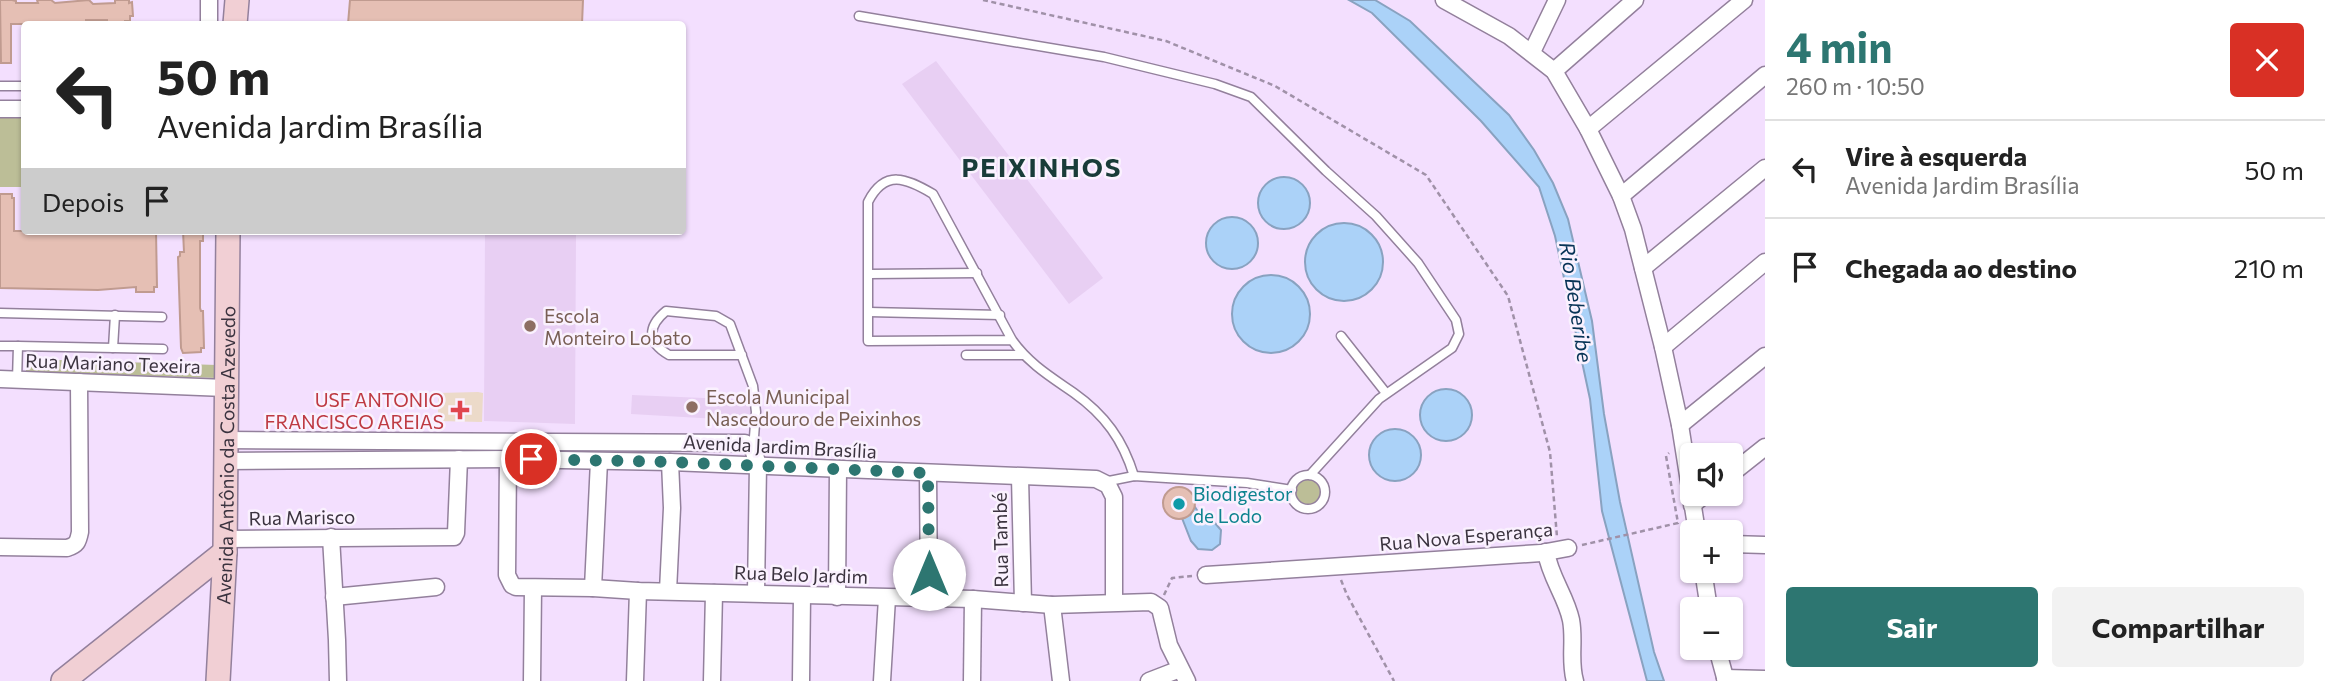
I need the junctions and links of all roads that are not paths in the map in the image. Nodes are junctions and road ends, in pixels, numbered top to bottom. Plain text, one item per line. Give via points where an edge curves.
1 (209, 0) edge
2 (237, 0) edge
3 (1444, 0) edge
4 (1558, 0) edge
5 (1635, 0) edge
6 (1744, 0) edge
7 (1471, 7) edge
8 (859, 16) dead end
9 (209, 21) edge
10 (235, 21) edge
11 (1532, 52) junction
12 (1554, 71) junction
13 (1765, 75) edge
14 (0, 86) edge
15 (21, 86) edge
16 (0, 109) edge
17 (21, 109) edge
18 (1588, 129) junction
19 (1765, 167) edge
20 (1621, 196) junction
21 (228, 235) edge
22 (1765, 262) edge
23 (1643, 268) junction
24 (977, 273) junction
25 (869, 274) junction
26 (869, 312) junction
27 (0, 313) edge
28 (1000, 315) junction
29 (115, 316) junction
30 (162, 317) dead end
31 (1341, 336) dead end
32 (1013, 340) junction
33 (0, 346) edge
34 (18, 346) junction
35 (1663, 347) junction
36 (113, 348) junction
37 (163, 349) dead end
38 (742, 355) junction
39 (966, 355) dead end
40 (1023, 355) junction
41 (1765, 356) edge
42 (0, 379) edge
43 (17, 380) junction
44 (79, 382) junction
45 (225, 388) junction
46 (1386, 393) junction
47 (1681, 433) junction
48 (1683, 443) edge
49 (1765, 447) edge
50 (753, 449) junction
51 (225, 450) junction
52 (459, 459) junction
53 (508, 459) junction
54 (598, 461) junction
55 (670, 462) junction
56 (1743, 464) edge
57 (758, 465) junction
58 (838, 469) junction
59 (928, 473) junction
60 (1310, 475) junction
61 (1134, 476) junction
62 (1020, 477) junction
63 (1103, 482) junction
64 (1292, 490) junction
65 (331, 537) junction
66 (1743, 544) edge
67 (1765, 545) edge
68 (225, 546) junction
69 (0, 547) edge
70 (1568, 548) road end
71 (1546, 552) junction
72 (1206, 575) road end
73 (436, 587) dead end
74 (593, 587) junction
75 (533, 588) junction
76 (177, 590) junction
77 (638, 591) junction
78 (668, 592) junction
79 (714, 593) junction
80 (756, 593) junction
81 (803, 596) junction
82 (334, 597) junction
83 (837, 597) junction
84 (887, 598) junction
85 (929, 599) junction
86 (973, 599) junction
87 (1114, 602) junction
88 (1023, 603) junction
89 (1052, 605) junction
90 (222, 609) junction
91 (1720, 660) edge
92 (1184, 675) edge
93 (1765, 679) edge
94 (1726, 680) edge
95 (63, 681) edge
96 (218, 681) edge
97 (338, 681) edge
98 (532, 681) edge
99 (635, 681) edge
100 (712, 681) edge
101 (801, 681) edge
102 (882, 681) edge
103 (972, 681) edge
104 (1061, 681) edge
105 (1149, 681) edge
106 (1576, 681) edge

1 - 9 street
2 - 10 main road
3 - 7 street
4 - 11 street
5 - 12 street
6 - 18 street
7 - 11 street
8 - 46 lane via 1104,57 1251,97 1376,216 1418,263 1456,320 1460,334 1452,348
11 - 12 street
12 - 18 street
13 - 20 street
14 - 15 lane
16 - 17 street
18 - 20 street
19 - 23 street
20 - 23 street
21 - 45 main road, Avenida Antônio da Costa Azevedo
22 - 35 street
23 - 35 street
24 - 25 lane
24 - 25 lane via 933,194 898,179 875,188 868,202
24 - 28 lane
25 - 26 lane
26 - 28 lane
26 - 32 lane via 868,341
27 - 29 lane
28 - 32 lane
29 - 30 lane
29 - 36 lane
31 - 46 lane
32 - 40 lane
33 - 34 lane
34 - 36 lane
34 - 43 lane
35 - 47 street
36 - 37 lane
38 - 38 lane via 730,324 716,316 666,311 651,333 659,349 669,355
38 - 50 lane via 753,386
39 - 40 lane
40 - 61 lane via 1106,421 1126,452
41 - 47 street
42 - 43 street, Rua Mariano Texeira
43 - 44 street, Rua Mariano Texeira
44 - 45 street, Rua Mariano Texeira
44 - 69 street via 80,532 76,545
45 - 51 main road, Avenida Antônio da Costa Azevedo
46 - 60 lane
47 - 48 street
49 - 56 street
50 - 51 street, Avenida Jardim Brasília via 745,443 681,442
50 - 57 street
51 - 52 street, Avenida Jardim Brasília
51 - 68 main road, Avenida Antônio da Costa Azevedo
52 - 53 street, Avenida Jardim Brasília
52 - 65 street, Rua Marisco via 454,537
53 - 54 street, Avenida Jardim Brasília
53 - 75 street, Rua Belo Jardim via 507,575 512,586
54 - 55 street, Avenida Jardim Brasília
54 - 74 street
55 - 57 street, Avenida Jardim Brasília
55 - 78 street
57 - 58 street, Avenida Jardim Brasília
57 - 80 street
58 - 59 street, Avenida Jardim Brasília
58 - 83 street
59 - 62 street, Avenida Jardim Brasília
59 - 85 street
60 - 64 lane via 1296,481
60 - 64 lane via 1325,489 1316,506 1297,504
61 - 63 lane
61 - 64 lane
62 - 63 street, Avenida Jardim Brasília
62 - 88 street, Rua També
63 - 87 street via 1114,497
65 - 68 street, Rua Marisco
65 - 82 street
66 - 67 street
68 - 76 main road
68 - 90 main road, Avenida Antônio da Costa Azevedo
70 - 71 street, Rua Nova Esperança
71 - 72 street, Rua Nova Esperança
71 - 106 street via 1571,620
73 - 82 street
74 - 75 street, Rua Belo Jardim
74 - 77 street, Rua Belo Jardim
75 - 98 street
76 - 90 main road via 209,595
76 - 95 main road
77 - 78 street, Rua Belo Jardim
77 - 99 street
78 - 79 street, Rua Belo Jardim
79 - 80 street, Rua Belo Jardim
79 - 100 street
80 - 81 street, Rua Belo Jardim
81 - 83 street, Rua Belo Jardim
81 - 101 street
82 - 97 street
83 - 84 street, Rua Belo Jardim
84 - 85 street, Rua Belo Jardim
84 - 102 street
85 - 86 street, Rua Belo Jardim
86 - 88 street, Rua Belo Jardim
86 - 103 street
87 - 89 street, Rua Belo Jardim
87 - 92 street, Rua Belo Jardim via 1151,602 1160,609 1169,645
88 - 89 street, Rua Belo Jardim
89 - 104 street
90 - 96 main road, Avenida Antônio da Costa Azevedo
91 - 94 street
92 - 105 street
93 - 94 street

